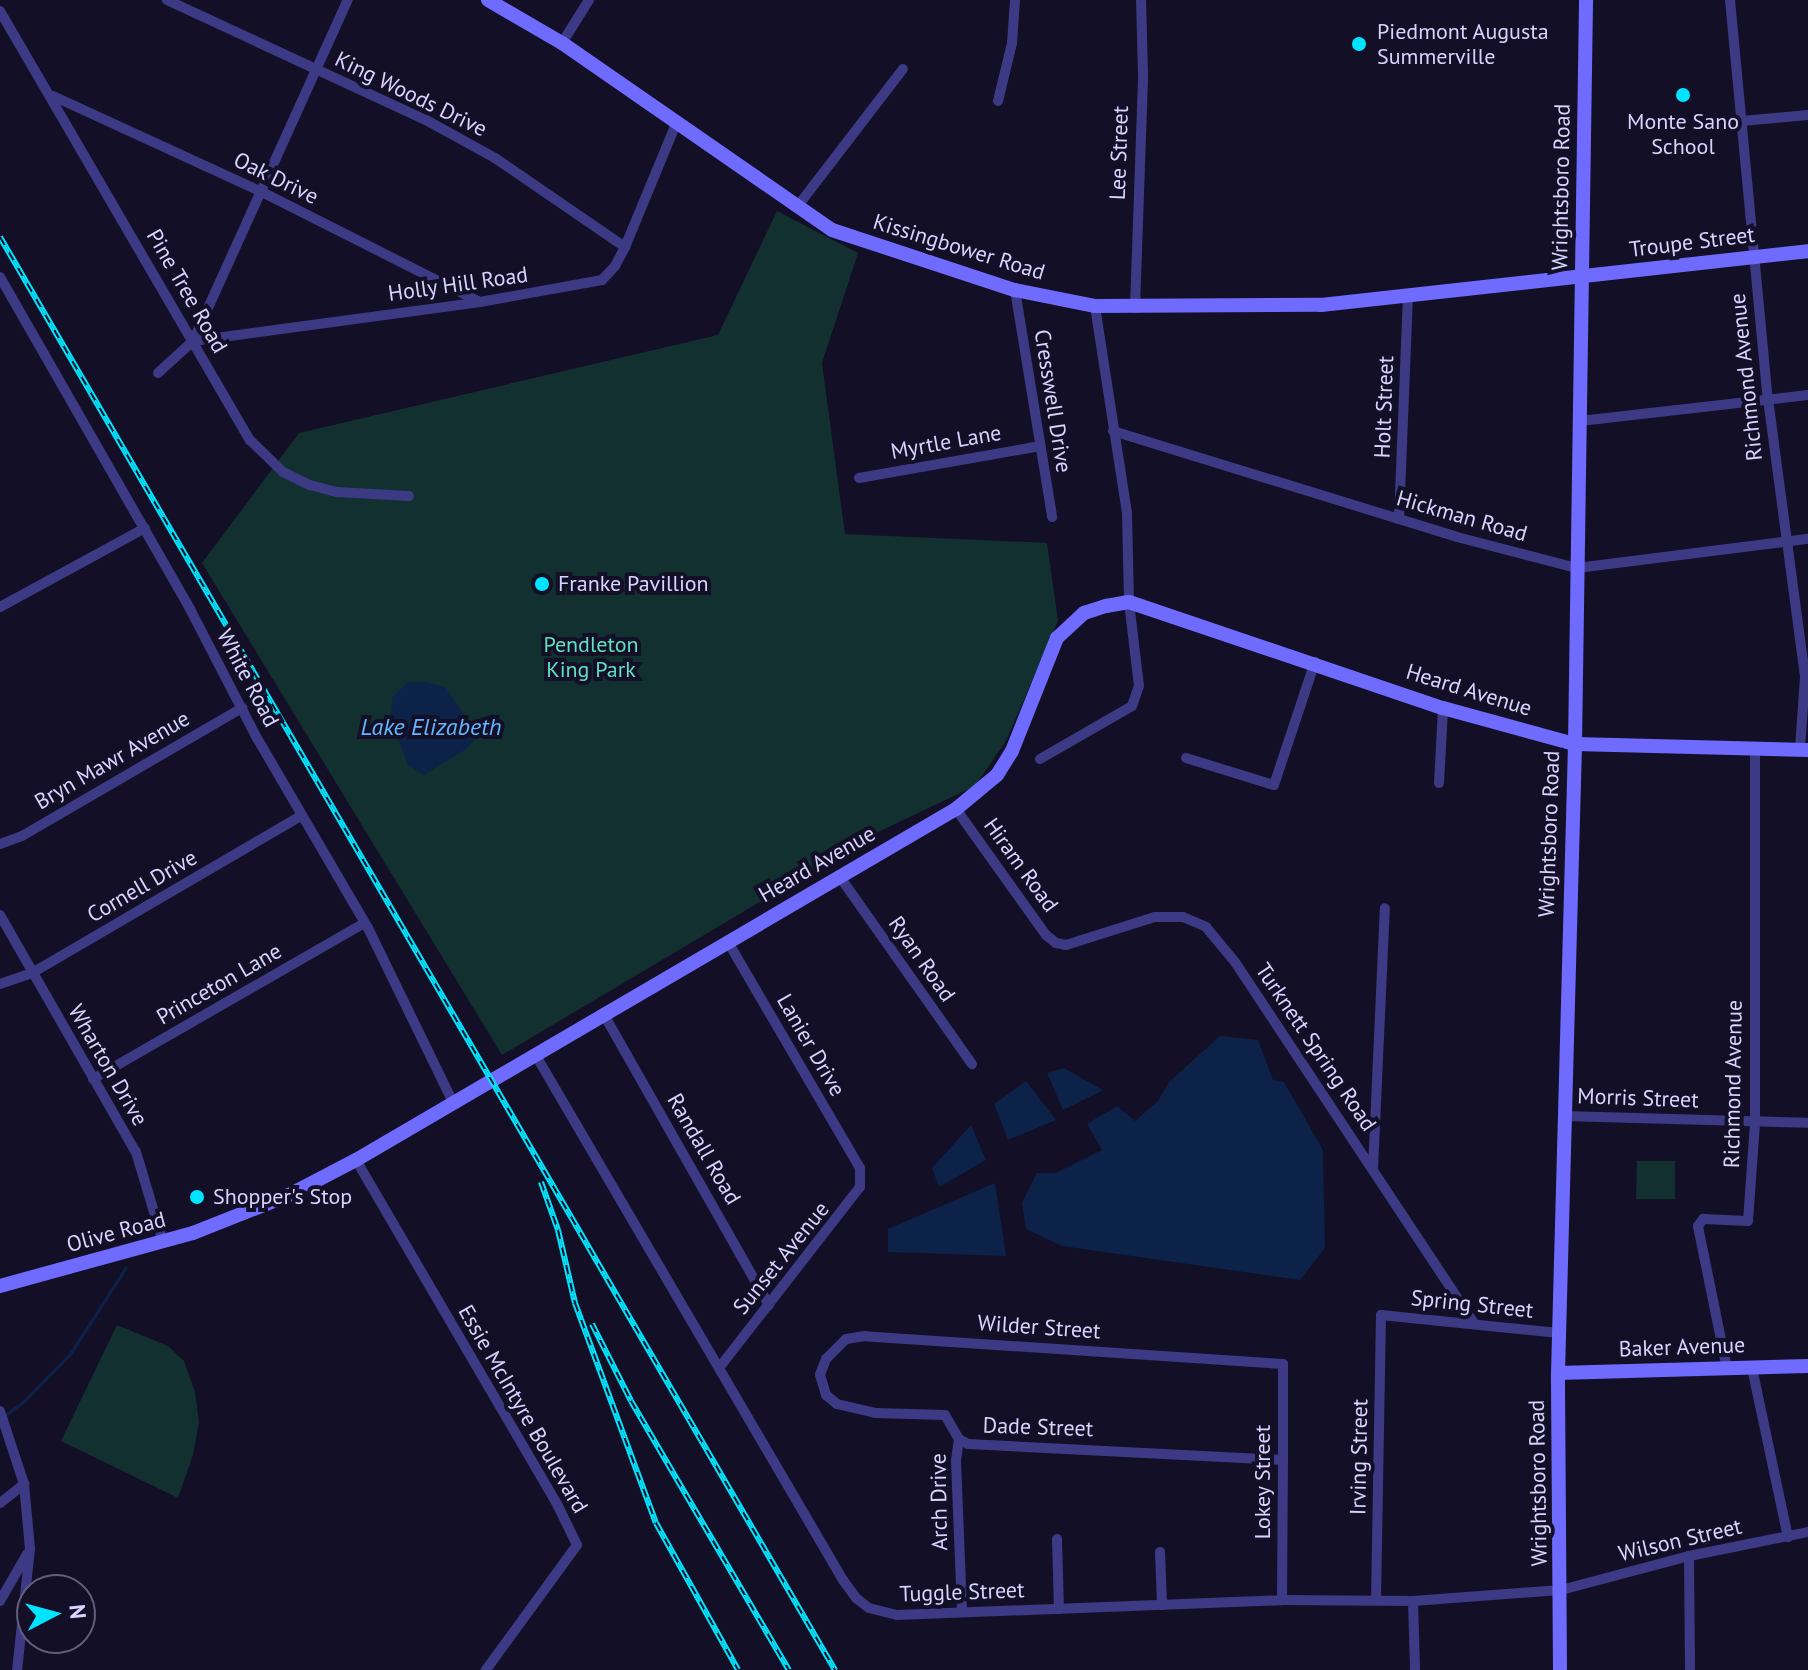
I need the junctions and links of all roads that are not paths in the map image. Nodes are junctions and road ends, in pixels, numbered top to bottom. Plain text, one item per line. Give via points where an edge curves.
1 (167, 0) edge
2 (348, 0) edge
3 (488, 0) edge
4 (589, 0) edge
5 (1015, 0) edge
6 (1141, 0) edge
7 (1586, 0) edge
8 (1730, 0) edge
9 (0, 11) edge
10 (562, 43) junction
11 (316, 69) junction
12 (903, 69) dead end
13 (51, 96) junction
14 (998, 101) dead end
15 (1808, 115) edge
16 (1742, 121) junction
17 (676, 124) junction
18 (260, 191) junction
19 (797, 207) junction
20 (625, 247) junction
21 (1808, 251) edge
22 (1753, 256) junction
23 (0, 277) edge
24 (1582, 277) junction
25 (1015, 290) junction
26 (1408, 297) junction
27 (480, 302) junction
28 (1095, 306) junction
29 (1135, 308) junction
30 (193, 341) junction
31 (158, 373) dead end
32 (1808, 395) edge
33 (1768, 399) junction
34 (1580, 421) junction
35 (1113, 431) junction
36 (1040, 446) junction
37 (859, 478) dead end
38 (409, 496) dead end
39 (1052, 517) dead end
40 (1399, 519) junction
41 (145, 528) junction
42 (1808, 539) edge
43 (1784, 542) junction
44 (1577, 568) junction
45 (1808, 592) edge
46 (1794, 594) junction
47 (1129, 602) junction
48 (0, 607) edge
49 (1315, 662) junction
50 (242, 708) junction
51 (1443, 708) junction
52 (1575, 744) junction
53 (1755, 748) junction
54 (1804, 750) edge
55 (1186, 758) dead end
56 (1040, 759) dead end
57 (1439, 783) dead end
58 (956, 809) junction
59 (301, 816) junction
60 (0, 844) edge
61 (840, 877) junction
62 (1385, 908) dead end
63 (0, 915) edge
64 (364, 923) junction
65 (728, 942) junction
66 (1056, 943) joint
67 (32, 973) junction
68 (0, 984) edge
69 (603, 1013) junction
70 (535, 1054) junction
71 (972, 1064) dead end
72 (93, 1079) junction
73 (453, 1102) junction
74 (1563, 1116) junction
75 (1755, 1123) junction
76 (1808, 1123) edge
77 (356, 1160) junction
78 (860, 1168) joint
79 (1373, 1169) junction
80 (163, 1242) junction
81 (0, 1286) edge
82 (769, 1305) junction
83 (1381, 1315) joint
84 (1475, 1324) junction
85 (1559, 1333) junction
86 (1283, 1364) joint
87 (1808, 1366) edge
88 (719, 1368) junction
89 (1752, 1368) junction
90 (1727, 1369) junction
91 (1558, 1373) junction
92 (821, 1383) joint
93 (2, 1415) edge
94 (959, 1439) junction
95 (1283, 1460) junction
96 (24, 1484) junction
97 (0, 1503) edge
98 (1808, 1532) edge
99 (1788, 1537) junction
100 (1057, 1539) dead end
101 (30, 1549) junction
102 (1160, 1552) dead end
103 (1689, 1556) junction
104 (1561, 1590) junction
105 (1282, 1600) junction
106 (1376, 1600) junction
107 (0, 1601) edge
108 (1413, 1601) junction
109 (1162, 1605) junction
110 (1059, 1609) junction
111 (962, 1612) junction
112 (17, 1670) edge
113 (486, 1670) edge
114 (1415, 1670) edge
115 (1560, 1670) edge
116 (1690, 1670) edge

1 - 11 street, King Woods Drive
2 - 11 street
3 - 10 street, Kissingbower Road
4 - 10 street
5 - 14 street via 1012,43
6 - 29 street, Lee Street
7 - 24 street, Wrightsboro Road
8 - 16 street, Richmond Avenue
9 - 13 street, Pine Tree Road
10 - 17 street, Kissingbower Road
11 - 18 street
11 - 20 street, King Woods Drive via 495,158
12 - 19 street
13 - 18 street, Oak Drive
13 - 30 street, Pine Tree Road
15 - 16 street
16 - 22 street, Richmond Avenue
17 - 19 street, Kissingbower Road
17 - 20 street, Holly Hill Road
18 - 27 street, Oak Drive
18 - 30 street
19 - 25 street, Kissingbower Road via 832,230
20 - 27 street, Holly Hill Road via 602,280
21 - 22 street, Troupe Street
22 - 24 street, Troupe Street
22 - 33 street, Richmond Avenue
23 - 41 street, White Road
24 - 26 street, Kissingbower Road
24 - 34 street, Wrightsboro Road
25 - 28 street, Kissingbower Road
25 - 36 street, Cresswell Drive
26 - 29 street, Kissingbower Road via 1321,305
26 - 40 street, Holt Street
27 - 30 street, Holly Hill Road
28 - 29 street, Kissingbower Road
28 - 35 street
30 - 31 street
30 - 38 street, Pine Tree Road via 250,440 283,472 337,492
32 - 33 street
33 - 34 street
33 - 43 street, Richmond Avenue
34 - 44 street, Wrightsboro Road
35 - 40 street, Hickman Road
35 - 47 street via 1127,513
36 - 37 street, Myrtle Lane
36 - 39 street, Cresswell Drive
40 - 44 street, Hickman Road
41 - 48 street
41 - 50 street, White Road
42 - 43 street, Hickman Road
43 - 44 street, Hickman Road
43 - 46 street, Richmond Avenue
44 - 52 street, Wrightsboro Road
45 - 46 street
46 - 54 street, Richmond Avenue via 1805,677
47 - 49 street, Heard Avenue
47 - 56 street via 1138,697 1132,706
47 - 58 street, Heard Avenue via 1084,613 1057,638 1005,763
49 - 51 street, Heard Avenue
49 - 55 street via 1274,785
50 - 59 street, White Road
50 - 60 street, Bryn Mawr Avenue
51 - 52 street, Heard Avenue
51 - 57 street
52 - 53 street, Heard Avenue
52 - 74 street, Wrightsboro Road
53 - 54 street, Heard Avenue
53 - 75 street, Richmond Avenue
58 - 61 street, Heard Avenue
58 - 66 street, Hiram Road
59 - 64 street, White Road
59 - 67 street, Cornell Drive
61 - 65 street, Heard Avenue
61 - 71 street, Ryan Road
62 - 79 street
63 - 67 street, Wharton Drive
64 - 72 street, Princeton Lane
64 - 73 street, White Road
65 - 69 street, Heard Avenue
65 - 78 street, Lanier Drive
66 - 79 street, Turknett Spring Road via 1066,945 1155,917 1183,917 1206,927 1222,943
67 - 68 street, Cornell Drive
67 - 72 street, Wharton Drive
69 - 70 street, Heard Avenue
69 - 82 street, Randall Road
70 - 73 street, Heard Avenue
70 - 88 street, Tuggle Street
72 - 80 street, Wharton Drive via 136,1152
73 - 77 street, Olive Road
74 - 75 street, Morris Street
74 - 85 street, Wrightsboro Road
75 - 76 street, Morris Street
75 - 90 street, Richmond Avenue via 1748,1221 1703,1219 1698,1226
77 - 80 street, Olive Road via 258,1209
77 - 113 street, Essie McIntyre Boulevard via 577,1545
78 - 82 street, Sunset Avenue via 860,1187 848,1206
79 - 84 street, Turknett Spring Road
80 - 81 street, Olive Road
82 - 88 street, Sunset Avenue
83 - 84 street, Spring Street
83 - 106 street, Irving Street
84 - 85 street, Spring Street
85 - 91 street, Wrightsboro Road
86 - 92 street, Wilder Street via 865,1336 846,1339 826,1359
86 - 95 street, Lokey Street
87 - 89 street, Baker Avenue
88 - 111 street, Tuggle Street via 856,1598 894,1615
89 - 90 street, Baker Avenue
89 - 99 street
90 - 91 street, Baker Avenue
91 - 104 street, Wrightsboro Road
92 - 94 street, Dade Street via 830,1400 845,1408 945,1415
93 - 96 street
94 - 95 street, Dade Street via 975,1445
94 - 111 street, Arch Drive
95 - 105 street, Lokey Street
96 - 97 street
96 - 101 street
98 - 99 street, Wilson Street
99 - 103 street, Wilson Street
100 - 110 street
101 - 107 street
101 - 112 street
102 - 109 street
103 - 104 street, Wilson Street
103 - 116 street
104 - 108 street, Tuggle Street
104 - 115 street, Wrightsboro Road
105 - 106 street, Tuggle Street
105 - 109 street, Tuggle Street
106 - 108 street, Tuggle Street
108 - 114 street
109 - 110 street, Tuggle Street
110 - 111 street, Tuggle Street

